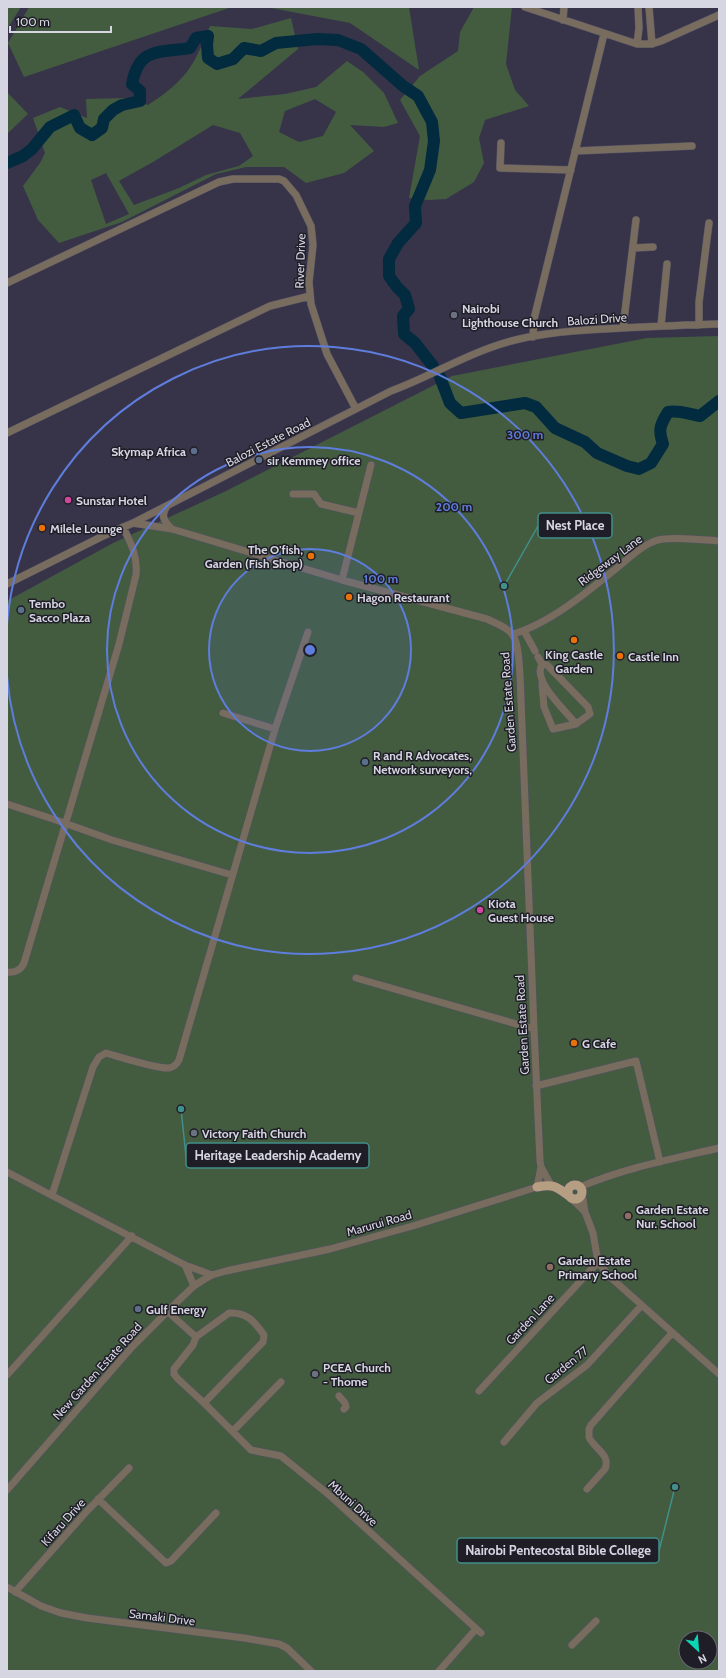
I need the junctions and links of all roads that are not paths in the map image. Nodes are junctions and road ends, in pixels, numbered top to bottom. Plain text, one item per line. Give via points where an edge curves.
1 (525, 7) edge
2 (564, 7) edge
3 (638, 7) edge
4 (649, 7) edge
5 (719, 15) edge
6 (564, 20) junction
7 (604, 34) junction
8 (637, 44) junction
9 (652, 44) junction
10 (501, 143) dead end
11 (692, 146) dead end
12 (575, 150) junction
13 (571, 170) junction
14 (636, 220) dead end
15 (708, 223) dead end
16 (653, 247) dead end
17 (633, 248) junction
18 (667, 264) dead end
19 (7, 283) edge
20 (310, 296) junction
21 (719, 324) edge
22 (699, 325) junction
23 (661, 326) junction
24 (623, 328) junction
25 (533, 337) junction
26 (414, 382) joint
27 (356, 409) junction
28 (7, 433) edge
29 (371, 465) dead end
30 (293, 494) dead end
31 (167, 506) junction
32 (359, 513) junction
33 (133, 523) junction
34 (123, 527) junction
35 (172, 529) junction
36 (719, 541) edge
37 (342, 580) junction
38 (7, 584) edge
39 (524, 631) junction
40 (308, 632) dead end
41 (513, 634) junction
42 (539, 657) junction
43 (542, 684) junction
44 (223, 713) dead end
45 (576, 724) junction
46 (275, 729) junction
47 (7, 804) edge
48 (66, 824) junction
49 (232, 875) junction
50 (7, 972) edge
51 (356, 978) dead end
52 (534, 1029) junction
53 (536, 1086) junction
54 (719, 1148) edge
55 (660, 1162) junction
56 (541, 1167) junction
57 (7, 1172) edge
58 (553, 1186) junction
59 (537, 1187) junction
60 (578, 1188) junction
61 (52, 1195) junction
62 (570, 1197) junction
63 (586, 1212) junction
64 (132, 1236) junction
65 (598, 1262) junction
66 (185, 1265) junction
67 (212, 1275) junction
68 (194, 1286) junction
69 (641, 1306) junction
70 (167, 1311) junction
71 (672, 1333) junction
72 (196, 1338) junction
73 (719, 1374) edge
74 (7, 1375) edge
75 (281, 1382) dead end
76 (479, 1391) dead end
77 (339, 1396) dead end
78 (204, 1403) junction
79 (344, 1409) dead end
80 (233, 1431) junction
81 (504, 1442) dead end
82 (129, 1468) dead end
83 (587, 1489) dead end
84 (7, 1490) edge
85 (98, 1499) junction
86 (216, 1513) dead end
87 (7, 1587) edge
88 (15, 1592) junction
89 (596, 1621) dead end
90 (572, 1645) dead end
91 (311, 1671) edge
92 (439, 1671) edge

1 - 6 street
2 - 6 street
3 - 8 street
4 - 9 street
5 - 9 street
6 - 7 street
7 - 8 street
7 - 12 street
8 - 9 street
10 - 13 street via 500,168
11 - 12 street
12 - 13 street
13 - 25 street via 534,319
14 - 17 street
15 - 22 street
16 - 17 street
17 - 24 street
18 - 23 street
19 - 20 street, River Drive via 219,182 233,179 279,179 290,187 312,226
20 - 27 street, River Drive via 327,354
20 - 28 street via 270,306
21 - 22 street, Balozi Drive
22 - 23 street, Balozi Drive
23 - 24 street, Balozi Drive
24 - 25 street, Balozi Drive
25 - 26 street, Balozi Drive via 495,345
26 - 27 street, Balozi Estate Road
27 - 31 street, Balozi Estate Road
29 - 32 street
30 - 32 street via 314,494 321,504
31 - 33 street, Balozi Estate Road
31 - 35 street via 163,518
32 - 37 street
33 - 34 street
33 - 35 street, Garden Estate Road
34 - 38 street
34 - 48 street via 136,559 136,575 120,644
35 - 37 street, Garden Estate Road
36 - 39 street, Ridgeway Lane via 666,539 651,543 561,610
37 - 41 street, Garden Estate Road via 487,619
39 - 41 street, Ridgeway Lane
39 - 42 street
40 - 46 street
41 - 52 street, Garden Estate Road via 520,675
42 - 43 street
42 - 45 street via 588,707 590,714
43 - 45 street
43 - 45 street via 544,707 553,728
44 - 46 street
46 - 49 street
47 - 48 street
48 - 49 street
48 - 50 street via 24,963 18,970
49 - 61 street via 179,1060 175,1066 167,1068 106,1053 99,1057 93,1066
51 - 52 street
52 - 53 street, Garden Estate Road
53 - 55 street via 636,1061
53 - 56 street, Garden Estate Road
54 - 55 street
55 - 60 street
56 - 58 street, Garden Estate Road
56 - 59 street
57 - 61 street
58 - 59 main road, Marurui Road
58 - 60 main road, Marurui Road
58 - 62 main road, Garden Estate Road
59 - 67 street, Marurui Road via 330,1249
60 - 62 main road via 568,1189
60 - 62 main road via 581,1197
60 - 63 street
61 - 64 street
62 - 63 street, Garden Estate Road
63 - 65 street
64 - 66 street
64 - 74 street
65 - 69 street via 613,1281
65 - 76 street, Garden Lane
66 - 67 street
66 - 68 street
67 - 68 street, New Garden Estate Road
68 - 70 street, New Garden Estate Road
69 - 71 street
69 - 81 street, Garden 77 via 587,1365 541,1400
70 - 72 street
70 - 84 street, New Garden Estate Road via 132,1347
71 - 73 street
71 - 83 street via 591,1425 590,1440 603,1454 607,1465
72 - 78 street, Mbuni Drive via 174,1370 174,1374
72 - 78 street via 229,1313 235,1312 241,1313 253,1322 264,1335 263,1342
75 - 80 street
77 - 79 street via 345,1403
78 - 80 street, Mbuni Drive
80 - 92 street, Mbuni Drive via 251,1450 282,1456 328,1494 478,1631
82 - 85 street, Kifaru Drive
85 - 86 street via 166,1563 171,1561
85 - 88 street, Kifaru Drive
87 - 88 street, Samaki Drive
88 - 91 street, Samaki Drive via 51,1610 87,1618 279,1644 287,1648
89 - 90 street

